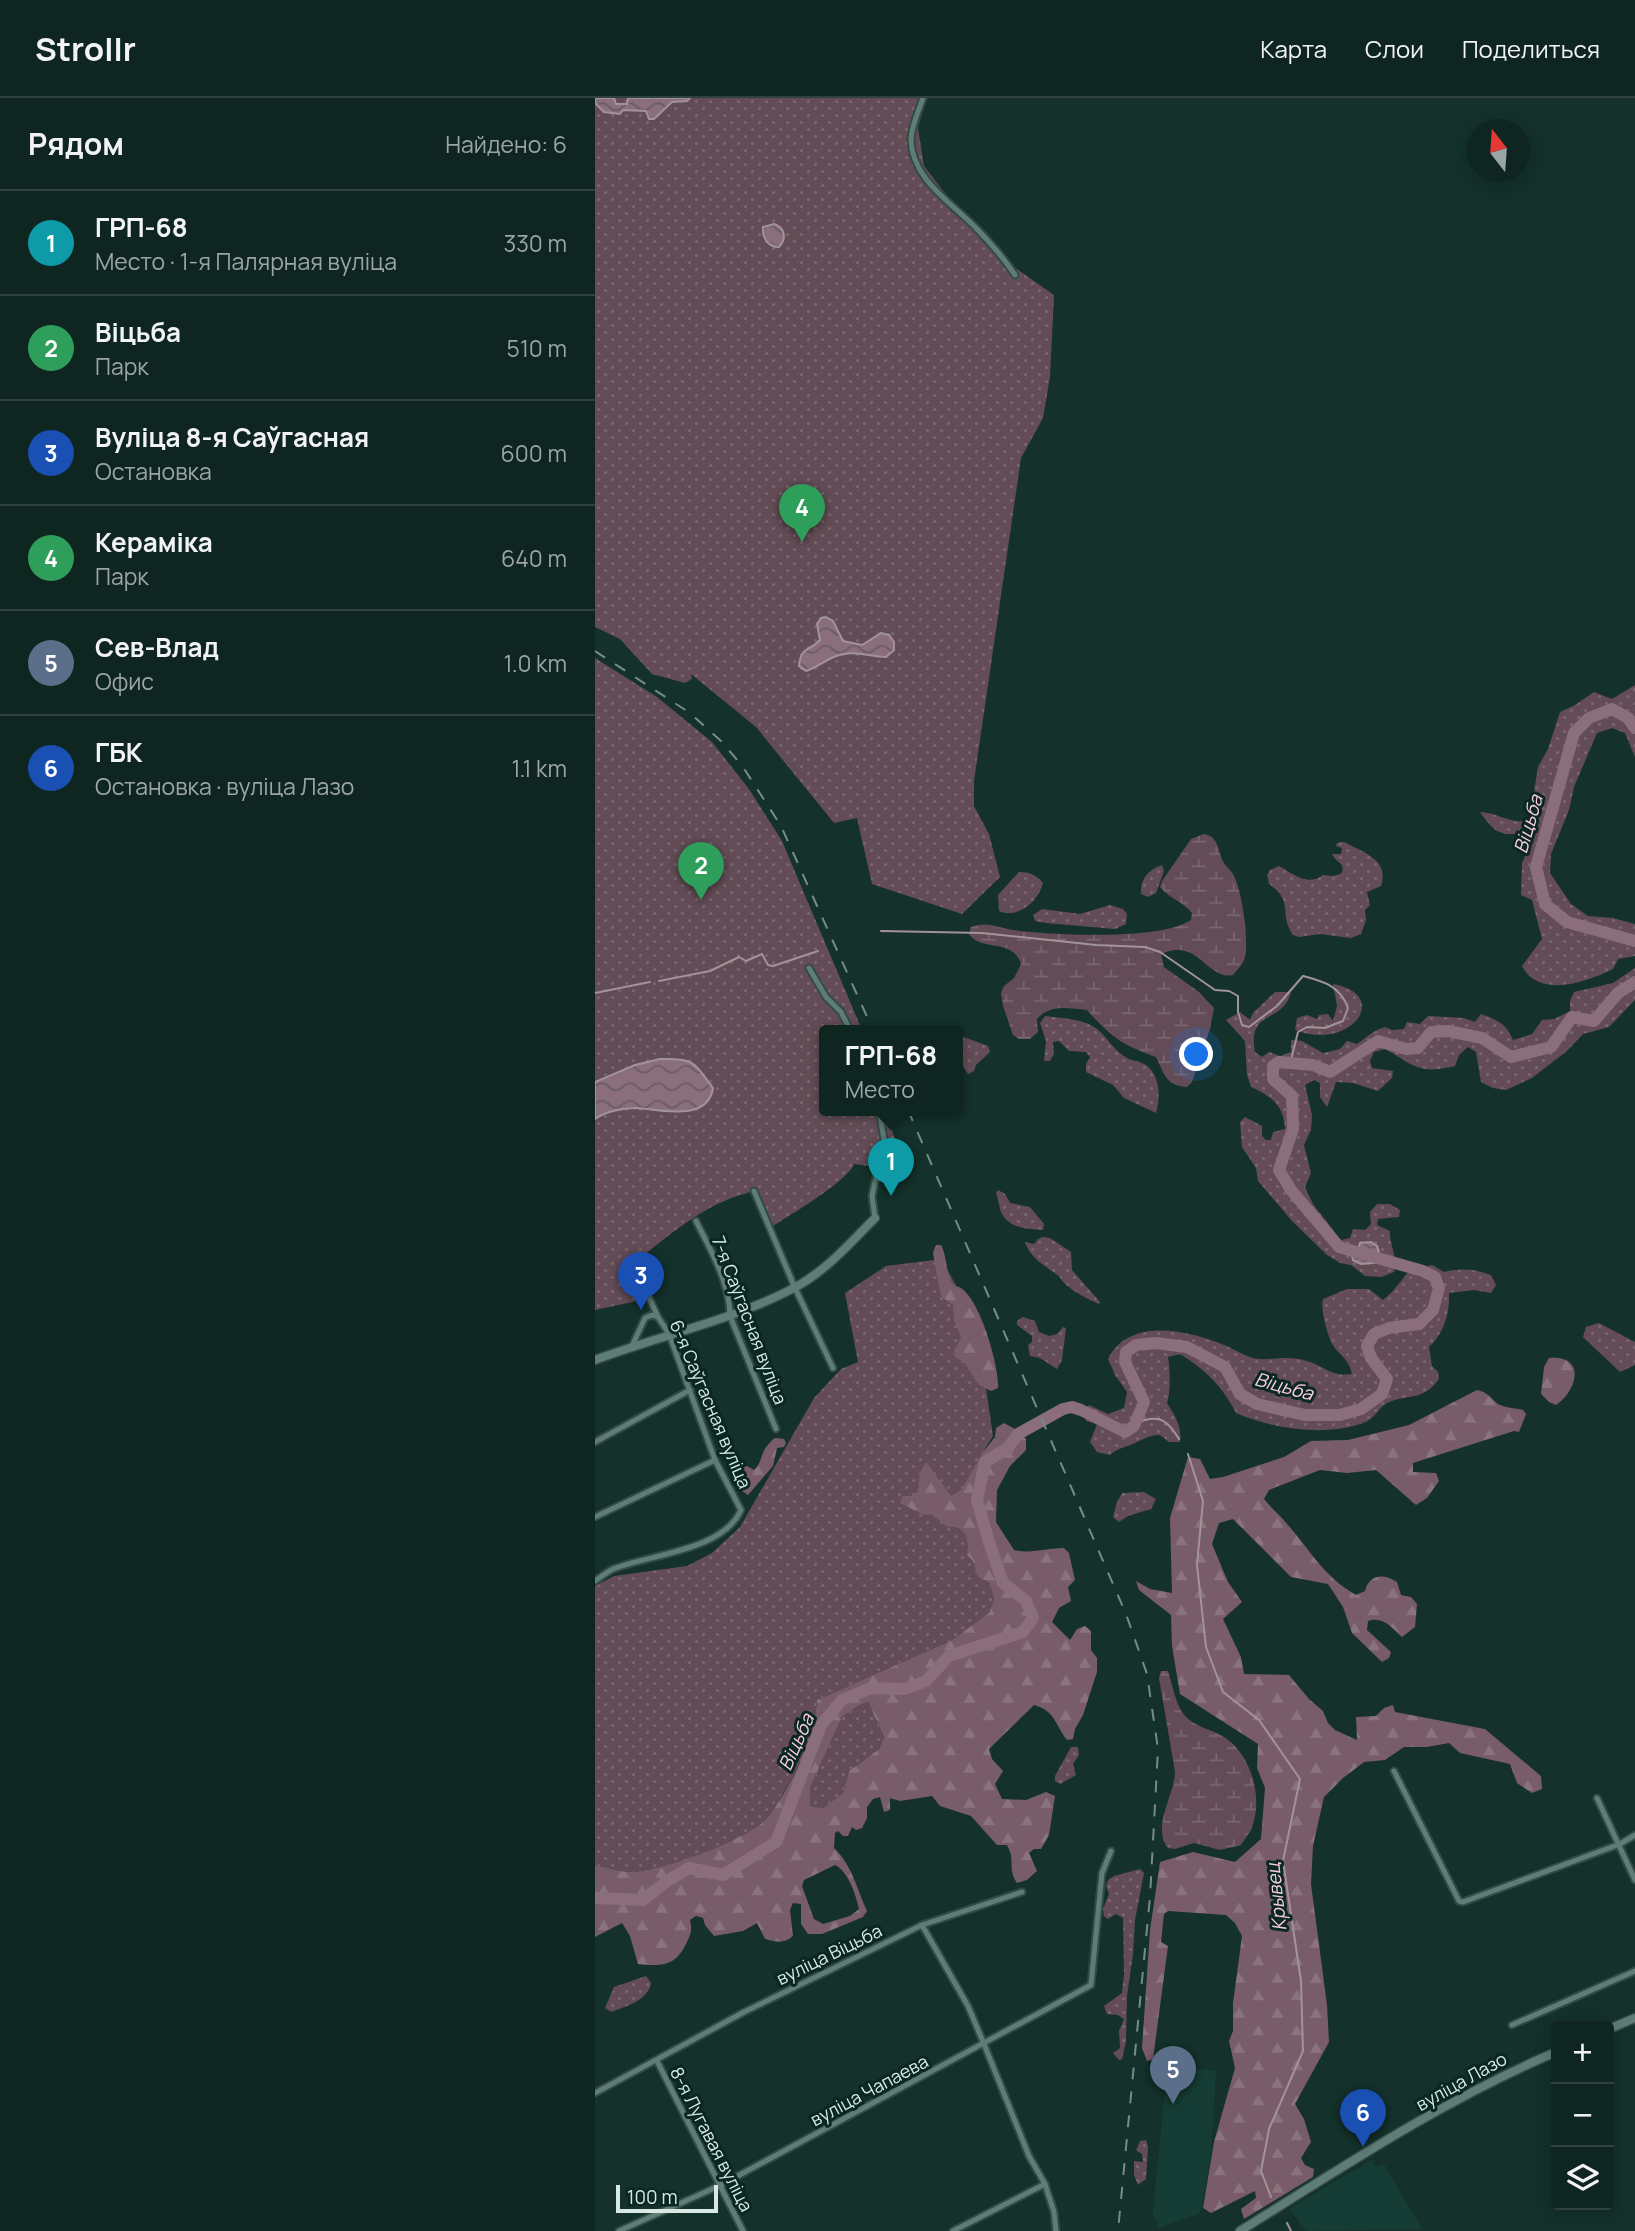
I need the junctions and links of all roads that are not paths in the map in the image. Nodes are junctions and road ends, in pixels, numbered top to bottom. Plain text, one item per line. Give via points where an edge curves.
1 (923, 98) edge
2 (1015, 275) dead end
3 (809, 968) dead end
4 (848, 1025) edge
5 (880, 1116) edge
6 (754, 1191) dead end
7 (875, 1217) joint
8 (696, 1221) dead end
9 (637, 1271) dead end
10 (795, 1288) junction
11 (730, 1316) junction
12 (659, 1317) junction
13 (669, 1334) junction
14 (632, 1346) junction
15 (595, 1360) edge
16 (833, 1368) dead end
17 (690, 1390) junction
18 (776, 1429) dead end
19 (595, 1442) edge
20 (715, 1460) junction
21 (595, 1517) edge
22 (595, 1581) edge
23 (1394, 1771) dead end
24 (1597, 1798) dead end
25 (1635, 1835) edge
26 (1620, 1844) junction
27 (1111, 1851) dead end
28 (1635, 1880) edge
29 (1021, 1892) dead end
30 (922, 1924) junction
31 (1635, 1971) edge
32 (1635, 2018) edge
33 (1512, 2025) dead end
34 (1614, 2027) edge
35 (984, 2044) junction
36 (1551, 2054) edge
37 (656, 2060) junction
38 (595, 2093) edge
39 (1045, 2184) junction
40 (721, 2185) junction
41 (619, 2231) edge
42 (743, 2231) edge
43 (953, 2231) edge
44 (1056, 2231) edge
45 (1240, 2231) edge

1 - 2 street via 911,139 918,166
3 - 4 street
5 - 7 street via 884,1139 872,1196
6 - 10 street
7 - 10 main road via 838,1256
8 - 11 street, 7-я Саўгасная вуліца via 713,1254
9 - 12 street, 6-я Саўгасная вуліца
10 - 11 main road
10 - 16 street
11 - 13 main road
11 - 18 street, 7-я Саўгасная вуліца
12 - 13 street, 6-я Саўгасная вуліца
12 - 14 street via 645,1318
13 - 14 main road
13 - 17 street, 6-я Саўгасная вуліца
14 - 15 main road
17 - 19 street
17 - 20 street, 6-я Саўгасная вуліца
20 - 21 street
20 - 22 street, 6-я Саўгасная вуліца via 741,1510 736,1518 718,1534 677,1552 610,1570
23 - 26 street via 1459,1901
24 - 26 street
25 - 26 street
26 - 28 street
27 - 35 street, вуліца Чапаева via 1102,1873 1091,1985
29 - 30 street, вуліца Віцьба
30 - 35 street
30 - 37 street, вуліца Віцьба
31 - 33 street
32 - 34 main road
35 - 39 street
35 - 40 street, вуліца Чапаева
36 - 45 main road, вуліца Лазо via 1487,2083
37 - 38 street, вуліца Віцьба
37 - 40 street, 8-я Лугавая вуліца
39 - 43 street
39 - 44 street
40 - 41 street, вуліца Чапаева
40 - 42 street, 8-я Лугавая вуліца

